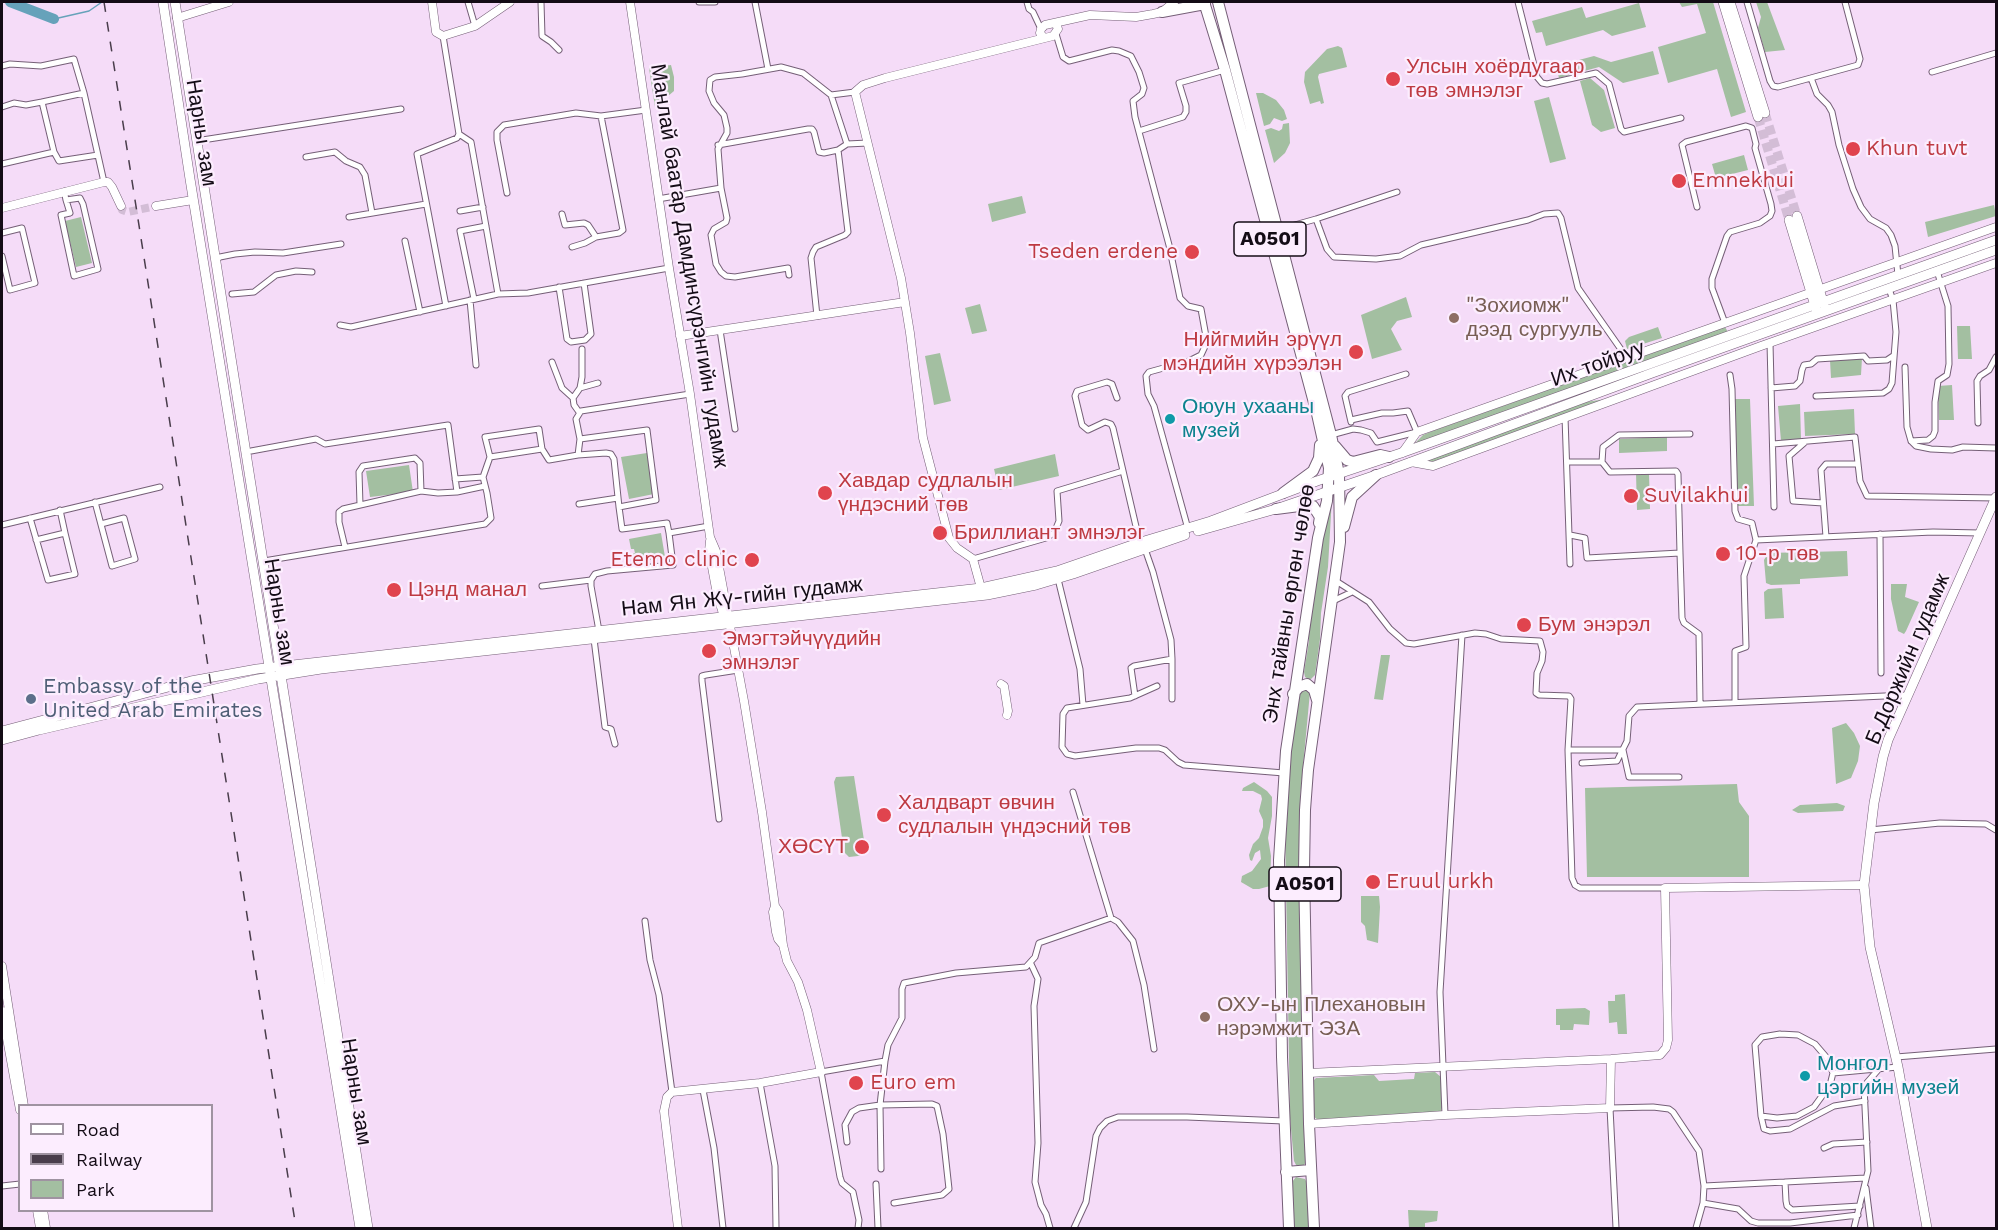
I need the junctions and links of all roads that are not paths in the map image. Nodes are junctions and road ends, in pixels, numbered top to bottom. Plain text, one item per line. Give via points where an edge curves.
1 (163, 2) edge
2 (175, 2) edge
3 (229, 2) edge
4 (432, 2) edge
5 (468, 2) edge
6 (510, 2) edge
7 (541, 2) edge
8 (630, 2) edge
9 (699, 2) edge
10 (715, 2) edge
11 (755, 2) edge
12 (1027, 2) edge
13 (1174, 2) edge
14 (1218, 2) edge
15 (1518, 2) edge
16 (1723, 2) edge
17 (1731, 2) edge
18 (1747, 2) edge
19 (1845, 2) edge
20 (1205, 3) edge
21 (1162, 12) junction
22 (177, 18) junction
23 (1056, 24) junction
24 (475, 26) junction
25 (1041, 29) junction
26 (1056, 34) junction
27 (443, 36) junction
28 (1044, 38) junction
29 (559, 50) dead end
30 (1996, 53) edge
31 (2, 66) edge
32 (768, 69) junction
33 (1225, 70) junction
34 (1932, 72) dead end
35 (1811, 78) junction
36 (855, 92) junction
37 (84, 93) junction
38 (831, 95) junction
39 (42, 102) junction
40 (2, 107) edge
41 (401, 109) dead end
42 (646, 110) junction
43 (601, 116) junction
44 (1681, 118) dead end
45 (1139, 130) junction
46 (459, 134) junction
47 (196, 142) junction
48 (868, 143) junction
49 (847, 144) junction
50 (718, 145) junction
51 (185, 146) junction
52 (837, 150) junction
53 (54, 152) junction
54 (98, 155) junction
55 (306, 157) dead end
56 (2, 164) edge
57 (104, 182) junction
58 (721, 188) junction
59 (1397, 192) dead end
60 (507, 193) dead end
61 (66, 196) junction
62 (193, 197) junction
63 (658, 199) junction
64 (156, 204) tunnel mouth
65 (426, 204) junction
66 (121, 206) dead end
67 (483, 207) junction
68 (1697, 207) dead end
69 (2, 208) edge
70 (460, 211) dead end
71 (372, 213) junction
72 (562, 214) dead end
73 (349, 217) dead end
74 (1793, 218) tunnel mouth
75 (1316, 219) junction
76 (486, 226) junction
77 (1996, 227) edge
78 (1277, 230) junction
79 (2, 233) edge
80 (597, 237) junction
81 (1996, 240) edge
82 (405, 241) dead end
83 (341, 244) dead end
84 (572, 247) dead end
85 (1996, 250) edge
86 (2, 256) edge
87 (215, 261) junction
88 (1996, 263) edge
89 (1896, 264) junction
90 (669, 268) junction
91 (312, 272) dead end
92 (1937, 272) junction
93 (789, 274) dead end
94 (1898, 275) junction
95 (584, 283) junction
96 (1941, 283) junction
97 (559, 287) junction
98 (1889, 289) junction
99 (10, 290) junction
100 (1815, 290) junction
101 (2, 292) edge
102 (232, 294) dead end
103 (498, 294) junction
104 (472, 300) junction
105 (1893, 300) junction
106 (905, 302) junction
107 (446, 306) junction
108 (1820, 307) junction
109 (420, 312) junction
110 (817, 316) junction
111 (1725, 323) junction
112 (340, 325) dead end
113 (720, 330) junction
114 (680, 336) junction
115 (1770, 343) junction
116 (582, 349) dead end
117 (1893, 356) junction
118 (1996, 357) edge
119 (1627, 358) junction
120 (552, 362) dead end
121 (476, 365) dead end
122 (1905, 367) dead end
123 (1406, 374) dead end
124 (1730, 375) dead end
125 (598, 383) dead end
126 (580, 388) junction
127 (1772, 388) junction
128 (690, 394) junction
129 (1816, 396) dead end
130 (573, 398) junction
131 (1117, 398) dead end
132 (579, 412) junction
133 (1317, 414) junction
134 (1565, 417) junction
135 (1351, 420) junction
136 (241, 422) junction
137 (1978, 423) dead end
138 (230, 424) junction
139 (735, 429) dead end
140 (1353, 429) junction
141 (1417, 432) junction
142 (1690, 434) dead end
143 (580, 439) junction
144 (1333, 440) junction
145 (1911, 441) junction
146 (1805, 442) junction
147 (1773, 444) junction
148 (1996, 448) edge
149 (542, 449) junction
150 (251, 451) dead end
151 (1401, 453) junction
152 (578, 455) junction
153 (1389, 457) junction
154 (490, 458) junction
155 (1411, 462) junction
156 (1568, 462) junction
157 (1602, 462) junction
158 (1857, 464) junction
159 (1123, 471) junction
160 (1376, 475) junction
161 (1334, 476) junction
162 (483, 477) junction
163 (455, 479) junction
164 (485, 486) junction
165 (160, 487) dead end
166 (1340, 487) junction
167 (421, 491) junction
168 (457, 492) junction
169 (1328, 492) junction
170 (1283, 493) junction
171 (618, 498) junction
172 (1996, 498) edge
173 (95, 502) junction
174 (1823, 503) junction
175 (579, 504) dead end
176 (360, 505) junction
177 (620, 507) junction
178 (1774, 507) dead end
179 (1276, 509) junction
180 (60, 510) junction
181 (30, 518) junction
182 (1211, 521) joint
183 (101, 524) junction
184 (2, 525) edge
185 (709, 526) junction
186 (1192, 530) junction
187 (65, 533) junction
188 (669, 533) junction
189 (1981, 533) junction
190 (1880, 534) junction
191 (1570, 535) junction
192 (1826, 537) junction
193 (1318, 538) junction
194 (36, 540) junction
195 (1756, 540) junction
196 (1340, 542) junction
197 (1143, 545) junction
198 (345, 547) junction
199 (1680, 553) junction
200 (973, 559) junction
201 (264, 561) junction
202 (1570, 564) dead end
203 (1058, 579) junction
204 (591, 580) junction
205 (1336, 581) junction
206 (542, 586) dead end
207 (981, 588) junction
208 (1352, 592) junction
209 (1333, 601) junction
210 (727, 620) junction
211 (597, 635) junction
212 (1462, 635) junction
213 (1172, 659) junction
214 (1298, 666) junction
215 (738, 670) junction
216 (281, 671) junction
217 (270, 672) junction
218 (1322, 672) junction
219 (1881, 674) dead end
220 (1001, 684) dead end
221 (1157, 686) dead end
222 (1293, 694) junction
223 (1907, 695) junction
224 (1135, 696) junction
225 (1172, 699) dead end
226 (1734, 702) junction
227 (1700, 703) junction
228 (1317, 704) junction
229 (1083, 705) junction
230 (1007, 715) dead end
231 (2, 731) edge
232 (2, 740) edge
233 (615, 744) dead end
234 (1568, 750) junction
235 (1623, 750) junction
236 (1582, 763) dead end
237 (1284, 773) junction
238 (1679, 777) dead end
239 (1073, 792) dead end
240 (719, 819) dead end
241 (1870, 830) junction
242 (1996, 830) edge
243 (1864, 885) junction
244 (1665, 888) junction
245 (1111, 918) junction
246 (645, 921) dead end
247 (319, 950) junction
248 (1031, 964) junction
249 (2, 966) edge
250 (4, 1018) edge
251 (1154, 1049) dead end
252 (1996, 1049) edge
253 (1611, 1059) junction
254 (885, 1061) junction
255 (1897, 1062) junction
256 (1443, 1068) junction
257 (1878, 1070) junction
258 (821, 1072) junction
259 (1308, 1073) junction
260 (1833, 1073) junction
261 (760, 1083) junction
262 (703, 1090) junction
263 (672, 1092) junction
264 (1865, 1101) junction
265 (19, 1104) edge
266 (24, 1104) edge
267 (880, 1105) junction
268 (1610, 1108) junction
269 (1445, 1115) junction
270 (1761, 1116) junction
271 (1284, 1121) junction
272 (1309, 1124) junction
273 (847, 1142) dead end
274 (1867, 1142) junction
275 (1824, 1148) dead end
276 (881, 1169) dead end
277 (1311, 1170) junction
278 (1286, 1172) junction
279 (1866, 1181) junction
280 (1785, 1182) junction
281 (18, 1184) edge
282 (876, 1184) dead end
283 (2, 1186) edge
284 (1704, 1186) junction
285 (894, 1203) dead end
286 (1703, 1203) junction
287 (1860, 1206) junction
288 (37, 1212) edge
289 (43, 1212) edge
290 (1858, 1215) junction
291 (40, 1228) edge
292 (46, 1228) edge
293 (360, 1228) edge
294 (368, 1228) edge
295 (678, 1228) edge
296 (723, 1228) edge
297 (776, 1228) edge
298 (858, 1228) edge
299 (878, 1228) edge
300 (1050, 1228) edge
301 (1074, 1228) edge
302 (1289, 1228) edge
303 (1314, 1228) edge
304 (1616, 1228) edge
305 (1696, 1228) edge
306 (1854, 1228) edge
307 (1871, 1228) edge
308 (1927, 1228) edge

1 - 51 main road, Нарны зам
2 - 22 main road, Нарны зам
3 - 22 street
4 - 27 street via 436,33
5 - 24 street
6 - 24 street
7 - 29 street via 542,36
8 - 42 street, Манлай баатар Дамдинсүрэнгийн гудамж
9 - 10 street
11 - 32 street
12 - 25 street
13 - 21 street
14 - 78 highway, Энх тайвны өргөн чөлөө / A0501
15 - 44 street via 1537,77 1542,83 1596,73 1610,84 1624,132
16 - 17 main road via 1762,115
18 - 35 street via 1773,86
19 - 35 street via 1859,63
20 - 21 highway
20 - 33 highway, Энх тайвны өргөн чөлөө / A0501
21 - 23 street via 1136,17 1090,15
22 - 47 main road, Нарны зам
23 - 25 street
23 - 26 street
24 - 27 street
25 - 28 street
26 - 28 street
26 - 45 street via 1063,57 1069,61 1112,51 1131,56 1144,88 1133,101
27 - 46 street
28 - 36 street via 885,78
30 - 34 street
31 - 37 street via 41,66 74,59
32 - 38 street via 781,67 803,74
32 - 50 street via 710,80 709,91 727,128
33 - 45 street via 1179,83 1186,106 1183,117
33 - 133 highway, Энх тайвны өргөн чөлөө / A0501
35 - 89 street via 1817,94 1832,112 1860,207 1891,235
36 - 38 street
36 - 48 street
37 - 39 street
37 - 54 street
38 - 49 street
39 - 40 street
39 - 53 street
41 - 47 street
42 - 43 street
42 - 63 street, Манлай баатар Дамдинсүрэнгийн гудамж
43 - 60 street via 576,113 500,128 497,140
43 - 80 street via 623,230
45 - 186 street via 1180,298 1188,306 1201,309 1205,323 1207,342 1201,355 1146,376 1148,394
46 - 65 street via 417,154
46 - 67 street via 471,142
47 - 51 main road
47 - 87 main road, Нарны зам
48 - 49 street
48 - 106 street
49 - 52 street
50 - 52 street via 812,129 819,152
50 - 58 street
51 - 62 main road, Нарны зам
52 - 110 street via 848,232 813,252
53 - 54 street via 62,162
53 - 56 street
54 - 57 street
55 - 71 street via 335,152 360,167
57 - 61 street
57 - 66 street via 112,187
58 - 63 street
58 - 93 street via 727,218 711,235 721,272 735,277 788,268
59 - 75 street
61 - 61 street via 80,198 83,204 98,269 74,276 61,215 70,213
61 - 69 street
62 - 64 street
62 - 138 main road, Нарны зам
63 - 90 street, Манлай баатар Дамдинсүрэнгийн гудамж
65 - 71 street
65 - 107 street
67 - 70 street
67 - 76 street
68 - 111 street via 1682,145 1746,126 1752,128 1772,211 1760,223 1727,236 1712,279
71 - 73 street
72 - 80 street via 565,225 584,223
74 - 100 main road
75 - 78 street
75 - 119 street via 1325,245 1334,256 1376,259 1558,213 1578,288
76 - 103 street
76 - 104 street via 460,231
77 - 89 street
78 - 144 highway, Энх тайвны өргөн чөлөө / A0501
79 - 99 street via 22,228 35,283
80 - 84 street
81 - 94 main road, Их тойруу
82 - 109 street
83 - 87 street via 283,253 235,254
85 - 92 main road, Их тойруу
86 - 99 street
87 - 136 main road, Нарны зам
88 - 96 street
89 - 94 street
89 - 100 street
90 - 95 street
90 - 114 street, Манлай баатар Дамдинсүрэнгийн гудамж
91 - 102 street via 276,275 254,292
92 - 96 street
92 - 98 main road, Их тойруу
94 - 108 main road, Их тойруу
95 - 97 street
95 - 97 street via 591,334 585,340 567,339
96 - 105 street
96 - 145 street via 1948,306 1947,375 1938,381 1933,436
97 - 103 street
98 - 105 street
98 - 108 main road, Их тойруу
99 - 101 street
100 - 108 main road
100 - 111 street
103 - 104 street
104 - 107 street
104 - 121 street
105 - 115 street
105 - 117 street
106 - 110 street
106 - 200 street via 923,438 949,538
107 - 109 street
108 - 151 main road, Их тойруу
108 - 155 main road, Их тойруу
109 - 112 street via 351,327
110 - 113 street
111 - 119 street
113 - 114 street
113 - 139 street
114 - 128 street, Манлай баатар Дамдинсүрэнгийн гудамж
115 - 127 street
115 - 134 street via 1725,363
116 - 126 street
117 - 127 street via 1868,361 1864,356 1817,359 1804,365 1795,386
117 - 129 street via 1892,383 1883,393
118 - 137 street via 1977,381
119 - 141 street
120 - 130 street via 562,388
122 - 145 street
123 - 135 street via 1348,392 1345,396
124 - 195 street via 1734,511 1738,519 1752,523
125 - 126 street
126 - 130 street
127 - 147 street
128 - 132 street
128 - 185 street, Манлай баатар Дамдинсүрэнгийн гудамж
130 - 132 street
131 - 159 street via 1112,384 1107,382 1075,396 1082,424 1088,430 1105,422 1111,424
132 - 143 street via 576,419
133 - 161 highway, Энх тайвны өргөн чөлөө / A0501
133 - 170 highway via 1317,466
134 - 155 street via 1433,466
134 - 156 street
135 - 140 street
135 - 141 street via 1382,412 1408,411
136 - 138 main road
136 - 201 main road, Нарны зам
138 - 217 main road, Нарны зам
140 - 141 street via 1371,433 1377,442
140 - 144 street
141 - 151 street
142 - 157 street via 1619,435 1603,447
143 - 152 street
143 - 177 street via 647,430 656,500
144 - 153 highway via 1347,460 1353,462 1380,455
144 - 161 highway, Энх тайвны өргөн чөлөө / A0501
145 - 148 street via 1931,450
146 - 147 street
146 - 158 street via 1855,437
146 - 174 street via 1789,456 1793,501
147 - 178 street
149 - 152 street via 549,460
149 - 154 street
149 - 154 street via 539,429 485,437
150 - 163 street via 316,439 325,444 448,424
151 - 153 main road, Их тойруу
152 - 171 street via 611,454
153 - 161 main road, Их тойруу
154 - 162 street
155 - 160 main road, Их тойруу
156 - 157 street
156 - 191 street
157 - 199 street via 1610,472 1676,471
158 - 172 street via 1867,496
158 - 174 street via 1826,464 1821,470
159 - 197 street
159 - 200 street via 1056,491 1058,527 1046,538
160 - 166 main road, Их тойруу
160 - 196 highway via 1352,497
161 - 166 highway, Энх тайвны өргөн чөлөө / A0501
161 - 169 highway, Энх тайвны өргөн чөлөө / A0501
161 - 170 main road, Их тойруу
162 - 163 street
162 - 164 street
163 - 168 street
164 - 168 street
164 - 198 street via 491,518 485,524
165 - 173 street
166 - 169 main road, Их тойруу
166 - 196 highway, Энх тайвны өргөн чөлөө / A0501
167 - 168 street
167 - 176 street
167 - 176 street via 420,463 415,458 363,466 359,472
169 - 179 main road, Их тойруу
169 - 193 highway, Энх тайвны өргөн чөлөө / A0501
170 - 182 main road, Их тойруу
171 - 175 street
171 - 177 street
172 - 189 main road, Б.Доржийн гудамж
173 - 180 street
173 - 183 street
174 - 192 street
176 - 198 street via 339,512
177 - 188 street via 622,530 667,524
179 - 186 main road
179 - 193 highway via 1313,506 1320,517
180 - 181 street
180 - 187 street
181 - 184 street
181 - 194 street
182 - 186 main road, Нам Ян Жү-гийн гудамж
183 - 183 street via 112,566 135,559 124,518
185 - 188 street
185 - 210 street, Манлай баатар Дамдинсүрэнгийн гудамж
186 - 197 main road, Нам Ян Жү-гийн гудамж
187 - 194 street
187 - 194 street via 74,576 48,580
188 - 204 street via 673,565 607,571
189 - 190 street
189 - 223 main road, Б.Доржийн гудамж
190 - 192 street
190 - 219 street
191 - 199 street via 1585,538 1587,558
191 - 202 street
192 - 195 street
193 - 214 highway, Энх тайвны өргөн чөлөө / A0501
195 - 226 street via 1744,576 1746,647 1735,651
196 - 205 highway, Энх тайвны өргөн чөлөө / A0501
197 - 203 main road, Нам Ян Жү-гийн гудамж
197 - 207 main road, Нам Ян Жү-гийн гудамж via 1057,571
197 - 213 street via 1171,640
198 - 201 street
199 - 227 street via 1682,618 1699,634
200 - 207 street
201 - 216 main road, Нарны зам
203 - 210 main road, Нам Ян Жү-гийн гудамж via 970,597
203 - 229 street via 1080,669
204 - 206 street
204 - 211 street
205 - 208 street
205 - 209 highway, Энх тайвны өргөн чөлөө / A0501
207 - 210 main road, Нам Ян Жү-гийн гудамж
208 - 209 street
208 - 212 street via 1369,602 1406,643
209 - 218 highway, Энх тайвны өргөн чөлөө / A0501
210 - 211 main road, Нам Ян Жү-гийн гудамж
210 - 215 street, Манлай баатар Дамдинсүрэнгийн гудамж
211 - 216 main road, Нам Ян Жү-гийн гудамж
211 - 233 street via 605,727 612,729
212 - 234 street via 1540,641 1543,652 1536,693 1571,699
212 - 256 street via 1440,992
213 - 224 street via 1131,668
213 - 225 street
214 - 218 highway via 1308,681
214 - 222 highway, Энх тайвны өргөн чөлөө / A0501
215 - 240 street via 702,676
215 - 258 street, Манлай баатар Дамдинсүрэнгийн гудамж via 762,812 774,922 807,1010
216 - 217 main road, Нам Ян Жү-гийн гудамж
216 - 247 main road, Нарны зам
217 - 231 main road via 191,681
217 - 232 main road
217 - 247 main road, Нарны зам
218 - 228 highway, Энх тайвны өргөн чөлөө / A0501
220 - 230 street
221 - 224 street
222 - 228 highway via 1301,686 1310,685
222 - 237 highway, Энх тайвны өргөн чөлөө / A0501
223 - 226 street
223 - 241 main road, Б.Доржийн гудамж via 1882,757
224 - 229 street
226 - 227 street
227 - 235 street via 1637,707 1629,716
228 - 259 highway, Энх тайвны өргөн чөлөө / A0501 via 1305,810
229 - 237 street via 1067,708 1063,714 1062,747 1067,754 1159,748 1184,765
234 - 235 street
234 - 244 street via 1575,885
235 - 236 street via 1617,761
235 - 238 street via 1629,777
237 - 271 highway, Энх тайвны өргөн чөлөө / A0501 via 1279,860
239 - 245 street
241 - 242 street via 1940,823 1986,824
241 - 243 main road, Б.Доржийн гудамж
243 - 244 street
243 - 255 main road, Б.Доржийн гудамж via 1870,947
244 - 253 street via 1666,1048 1660,1055
245 - 248 street via 1039,943
245 - 251 street via 1133,941
246 - 263 street
247 - 293 main road, Нарны зам
247 - 294 main road, Нарны зам
248 - 254 street via 904,983 902,1018 888,1045
248 - 300 street via 1038,979 1034,1006 1038,1099 1035,1182
249 - 250 street
250 - 265 street
250 - 266 street
252 - 255 street
253 - 256 street
253 - 268 street
254 - 258 street
254 - 267 street
255 - 257 street
255 - 308 main road, Б.Доржийн гудамж
256 - 259 street
256 - 269 street
257 - 260 street
257 - 264 street via 1864,1084
258 - 261 street
258 - 298 street via 840,1177 853,1192
259 - 272 highway, Энх тайвны өргөн чөлөө / A0501
260 - 270 street via 1830,1085 1814,1107 1797,1116
260 - 270 street via 1815,1044 1798,1035 1762,1037 1755,1045
261 - 262 street
261 - 297 street via 775,1166
262 - 263 street
262 - 296 street
263 - 295 street via 666,1097 664,1111
264 - 270 street via 1834,1106 1790,1129 1770,1131 1764,1128
264 - 274 street
267 - 273 street via 852,1112 844,1125
267 - 276 street
267 - 285 street via 934,1104 940,1112 947,1192
268 - 269 street
268 - 284 street via 1653,1107 1673,1112 1699,1151
268 - 304 street
269 - 272 street
271 - 278 highway, Энх тайвны өргөн чөлөө / A0501
271 - 301 street via 1186,1117 1118,1117 1107,1121 1096,1136 1086,1202
272 - 277 highway, Энх тайвны өргөн чөлөө / A0501
274 - 275 street
274 - 279 street
277 - 278 highway
277 - 303 highway, Энх тайвны өргөн чөлөө / A0501
278 - 302 highway, Энх тайвны өргөн чөлөө / A0501
279 - 280 street
279 - 287 street
279 - 307 street
280 - 284 street
280 - 287 street via 1787,1206 1792,1210
281 - 283 street
282 - 299 street
284 - 286 street
286 - 290 street via 1738,1209 1758,1223
286 - 305 street
287 - 290 street
288 - 291 street
289 - 292 street
290 - 306 street

